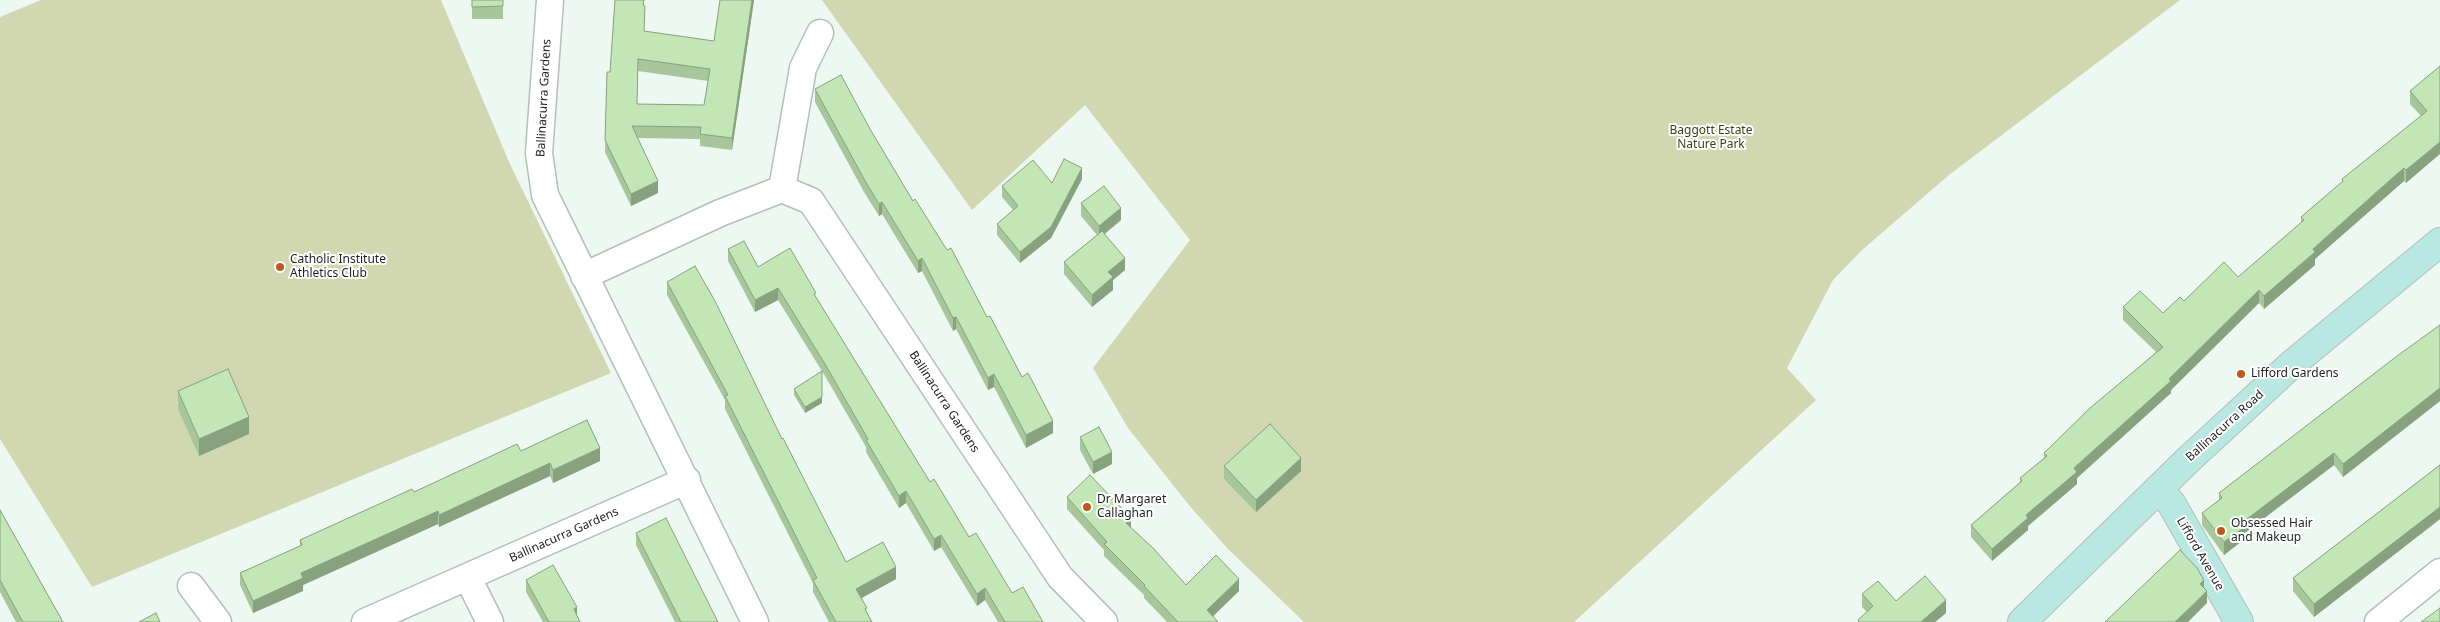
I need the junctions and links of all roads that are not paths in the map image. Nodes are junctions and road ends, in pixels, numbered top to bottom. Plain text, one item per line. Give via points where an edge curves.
1 (550, 0) edge
2 (820, 33) dead end
3 (782, 189) junction
4 (2440, 242) edge
5 (584, 276) junction
6 (687, 480) junction
7 (2158, 489) junction
8 (2440, 572) edge
9 (468, 578) junction
10 (191, 586) dead end
11 (218, 622) edge
12 (366, 622) edge
13 (490, 622) edge
14 (755, 622) edge
15 (1104, 622) edge
16 (2022, 622) edge
17 (2239, 622) edge
18 (2378, 622) edge

1 - 5 street, Ballinacurra Gardens via 539,153 545,195
2 - 3 street via 803,68
3 - 5 street via 720,213
3 - 15 street, Ballinacurra Gardens via 811,201 1060,577
4 - 7 main road, Ballinacurra Road via 2291,365
5 - 6 street, Ballinacurra Gardens
6 - 9 street, Ballinacurra Gardens
6 - 14 street, Ballinacurra Gardens
7 - 16 main road, Ballinacurra Road
7 - 17 main road, Lifford Avenue via 2171,504
8 - 18 street
9 - 12 street, Ballinacurra Gardens
9 - 13 street
10 - 11 street

